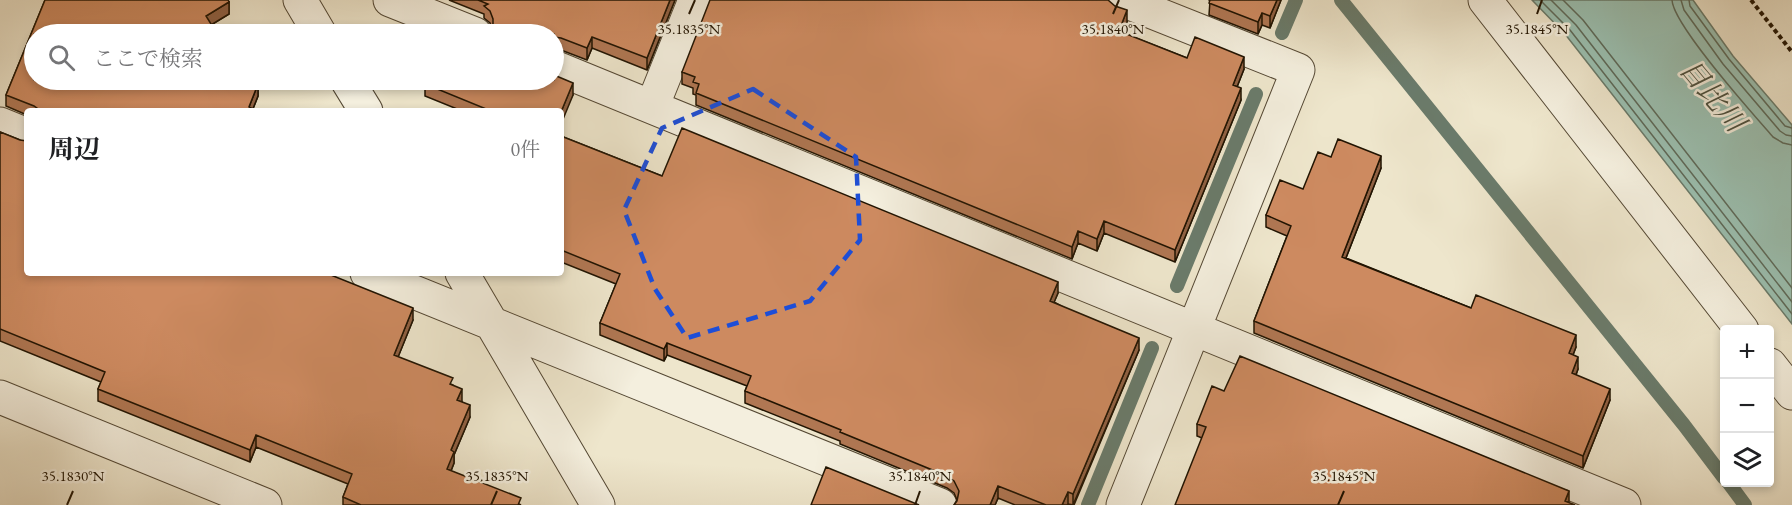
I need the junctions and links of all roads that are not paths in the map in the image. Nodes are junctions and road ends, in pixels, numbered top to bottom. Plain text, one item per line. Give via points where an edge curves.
1 (300, 0) edge
2 (390, 0) edge
3 (695, 0) edge
4 (1122, 0) edge
5 (1485, 0) edge
6 (314, 24) edge
7 (450, 24) edge
8 (564, 71) edge
9 (353, 90) edge
10 (652, 107) junction
11 (364, 108) edge
12 (0, 124) edge
13 (24, 134) edge
14 (374, 276) edge
15 (464, 276) edge
16 (492, 323) junction
17 (1738, 325) edge
18 (1194, 329) junction
19 (1774, 369) edge
20 (1792, 393) edge
21 (0, 397) edge
22 (266, 505) edge
23 (598, 505) edge
24 (940, 505) edge
25 (1123, 505) edge
26 (1624, 505) edge

1 - 6 street
2 - 7 street
3 - 10 street
4 - 18 street via 1298,70
5 - 17 street
8 - 10 street
9 - 11 street
10 - 18 street
12 - 13 street
14 - 16 street
15 - 16 street
16 - 23 street
16 - 24 street
18 - 25 street
18 - 26 street
19 - 20 street
21 - 22 street

